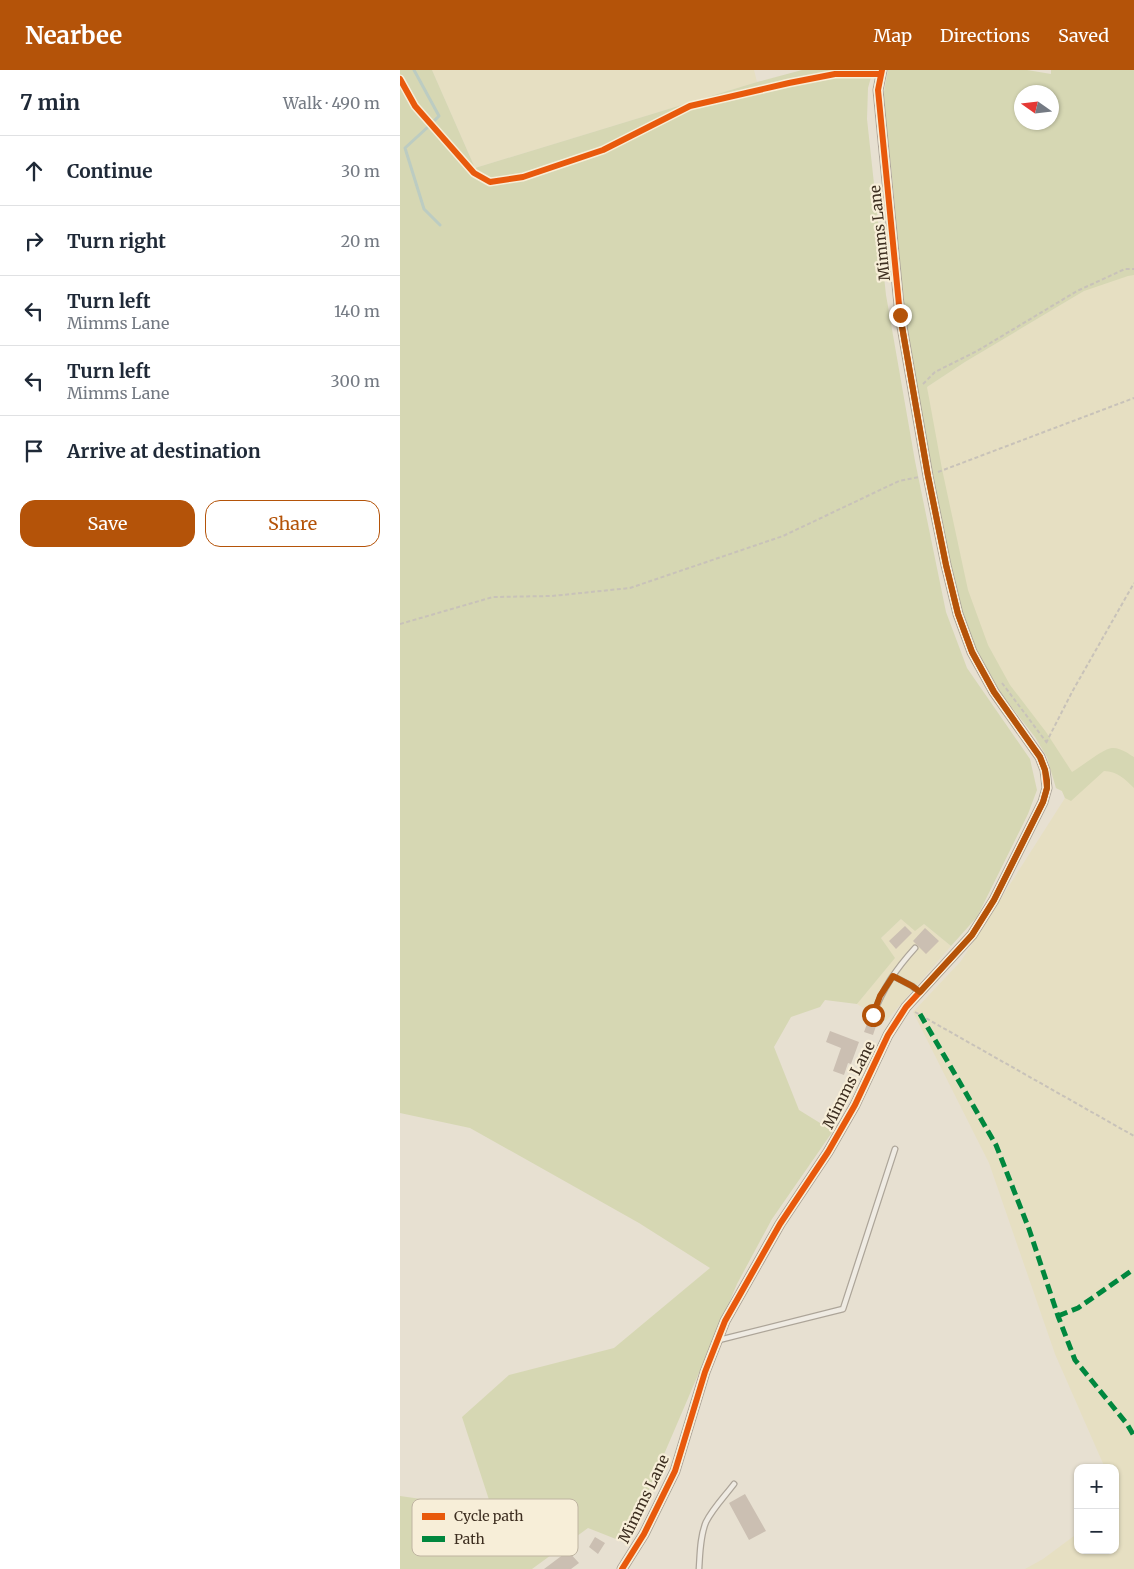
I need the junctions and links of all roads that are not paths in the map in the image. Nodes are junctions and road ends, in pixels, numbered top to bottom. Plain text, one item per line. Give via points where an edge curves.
1 (882, 70) edge
2 (915, 948) dead end
3 (893, 976) junction
4 (920, 992) junction
5 (873, 1015) dead end
6 (895, 1149) dead end
7 (717, 1341) junction
8 (734, 1484) dead end
9 (622, 1569) edge
10 (698, 1569) edge

1 - 4 street, Mimms Lane via 878,90 900,315 946,565 958,614 972,652 994,692 1040,757 1047,780 1043,802 994,900 972,935
2 - 3 lane
3 - 4 lane
3 - 5 lane
4 - 7 street, Mimms Lane via 888,1035 855,1105 780,1224
6 - 7 lane via 843,1308
7 - 9 street, Mimms Lane via 675,1471 644,1534
8 - 10 lane via 706,1523

